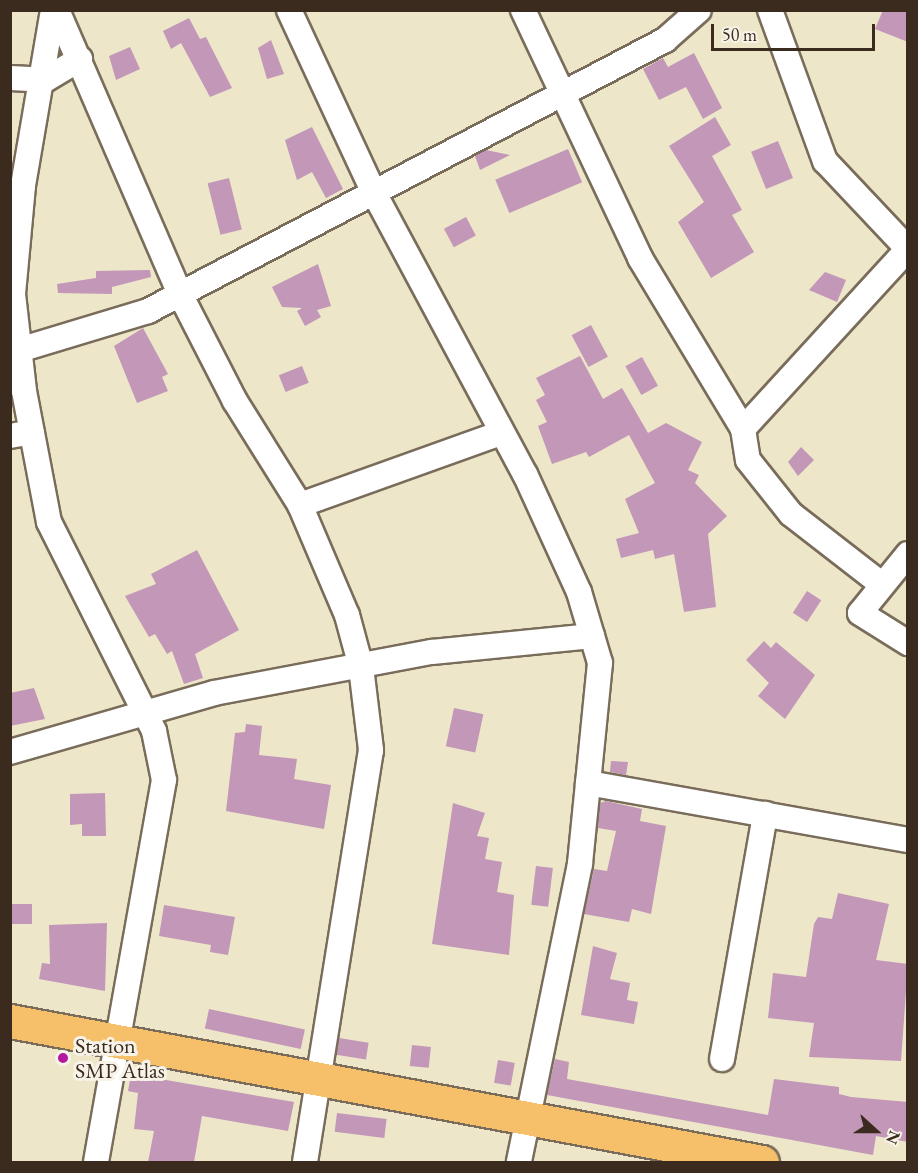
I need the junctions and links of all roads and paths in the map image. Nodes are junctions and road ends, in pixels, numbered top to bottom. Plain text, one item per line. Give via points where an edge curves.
1 (55, 10) edge
2 (289, 10) edge
3 (523, 10) edge
4 (699, 10) edge
5 (771, 10) edge
6 (80, 59) junction
7 (10, 78) edge
8 (45, 80) junction
9 (562, 95) junction
10 (373, 190) junction
11 (14, 244) edge
12 (908, 249) edge
13 (180, 294) junction
14 (19, 350) junction
15 (743, 429) junction
16 (21, 434) edge
17 (501, 434) junction
18 (300, 505) junction
19 (908, 554) edge
20 (879, 584) junction
21 (592, 636) junction
22 (908, 642) edge
23 (361, 667) junction
24 (143, 710) junction
25 (10, 752) edge
26 (588, 783) junction
27 (765, 814) junction
28 (908, 840) edge
29 (10, 1021) edge
30 (114, 1040) junction
31 (722, 1059) dead end
32 (317, 1078) junction
33 (525, 1116) junction
34 (96, 1162) edge
35 (305, 1162) edge
36 (519, 1162) edge
37 (759, 1162) edge

1 - 6 street
1 - 8 street
2 - 10 street
3 - 9 street
4 - 9 street via 665,40
5 - 12 street via 825,161
6 - 8 street
6 - 13 street
7 - 8 street
8 - 11 street
9 - 10 street
9 - 15 street via 640,258
10 - 13 street
10 - 17 street
11 - 14 street via 13,294
12 - 15 street
13 - 14 street via 148,311
13 - 18 street via 235,401
14 - 16 street
15 - 20 street via 748,460 791,514
16 - 24 street via 49,522
17 - 18 street
17 - 21 street via 579,592
18 - 23 street via 347,615
19 - 20 street
20 - 22 street via 860,613
21 - 23 street via 432,651
21 - 26 street via 600,663
23 - 24 street
23 - 32 street via 371,750
24 - 25 street
24 - 30 street via 154,730 164,780 151,869
26 - 27 street
26 - 33 street via 580,864
27 - 28 street
27 - 31 street
29 - 30 main road
30 - 32 main road
30 - 34 street
32 - 33 main road
32 - 35 street
33 - 36 street
33 - 37 main road

